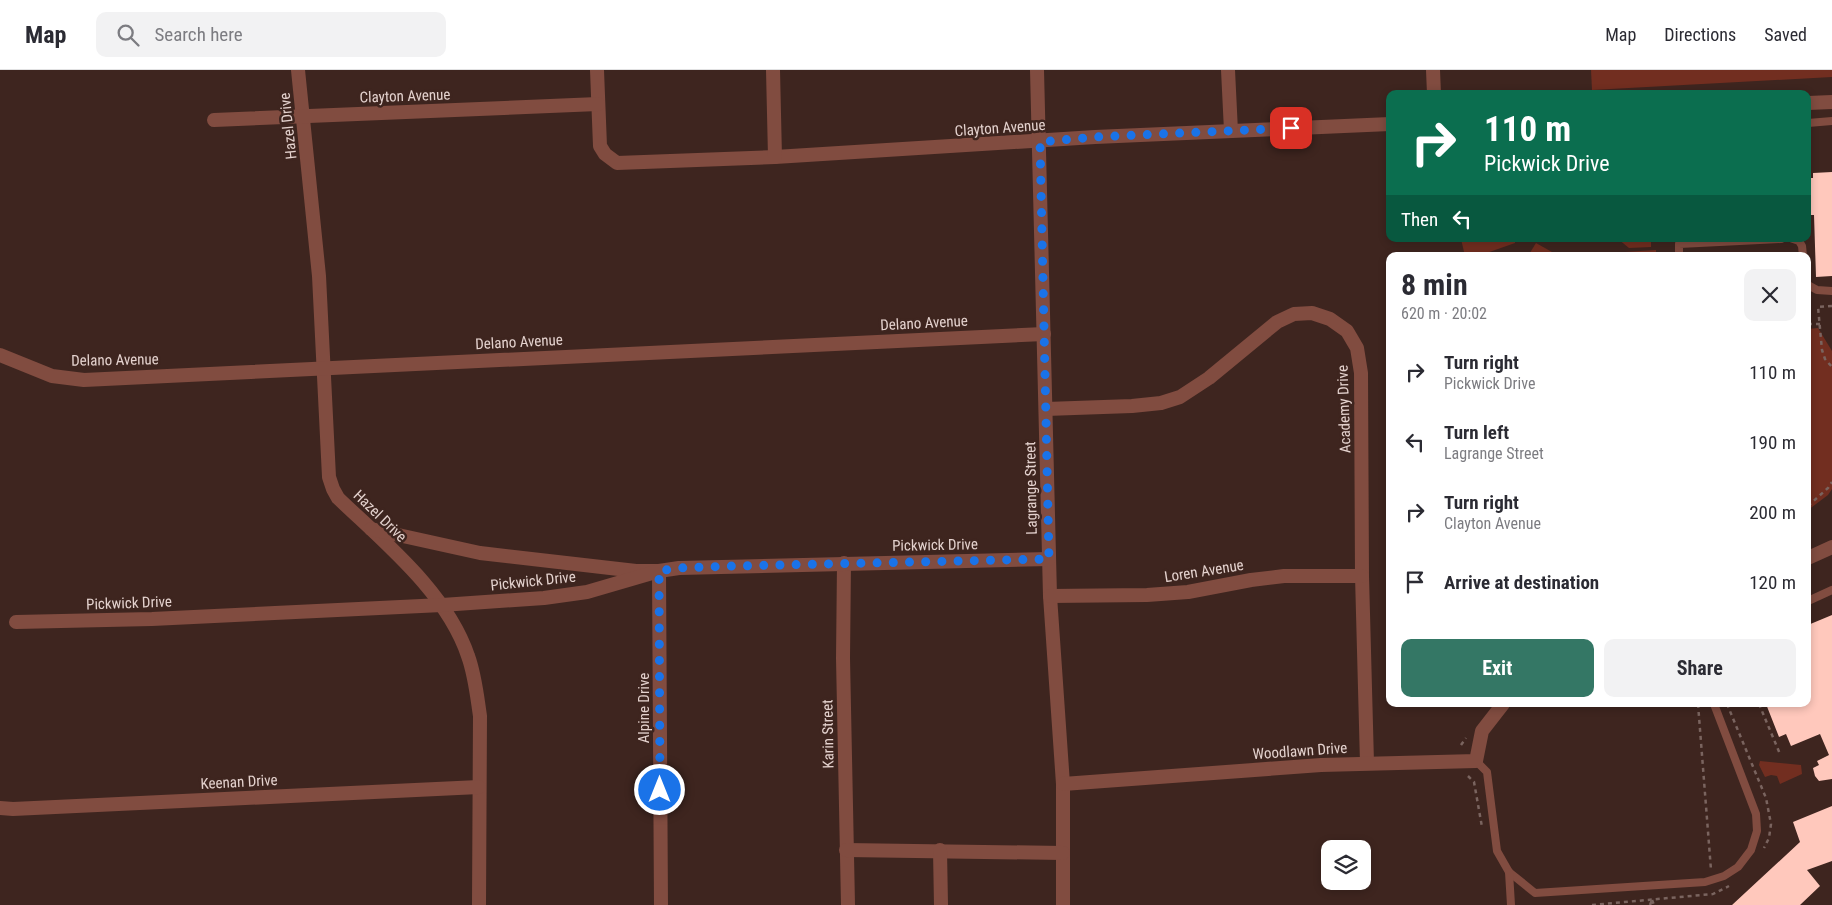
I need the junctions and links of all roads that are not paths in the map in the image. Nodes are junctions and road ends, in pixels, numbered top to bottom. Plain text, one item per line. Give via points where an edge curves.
1 (298, 70) edge
2 (597, 70) edge
3 (773, 70) edge
4 (1038, 70) edge
5 (1228, 70) edge
6 (1433, 70) edge
7 (1434, 90) edge
8 (1832, 102) edge
9 (1811, 103) edge
10 (598, 104) junction
11 (303, 117) junction
12 (214, 120) dead end
13 (1832, 121) edge
14 (1811, 123) edge
15 (1386, 124) edge
16 (1231, 131) junction
17 (1040, 142) junction
18 (776, 158) junction
19 (1720, 242) edge
20 (1679, 252) edge
21 (1811, 286) edge
22 (1832, 292) edge
23 (1044, 334) junction
24 (0, 356) edge
25 (323, 368) junction
26 (1046, 409) junction
27 (370, 529) junction
28 (1832, 547) edge
29 (1811, 557) edge
30 (1049, 559) junction
31 (844, 563) junction
32 (659, 571) junction
33 (1362, 576) junction
34 (1832, 590) edge
35 (1050, 596) junction
36 (1811, 600) edge
37 (442, 605) junction
38 (16, 622) dead end
39 (1501, 707) edge
40 (1715, 707) edge
41 (1476, 761) junction
42 (1367, 764) junction
43 (1062, 784) junction
44 (479, 787) junction
45 (0, 808) edge
46 (846, 850) junction
47 (940, 850) junction
48 (1063, 853) junction
49 (1509, 872) junction
50 (479, 905) edge
51 (661, 905) edge
52 (848, 905) edge
53 (941, 905) edge
54 (1063, 905) edge
55 (1511, 905) edge

1 - 11 street, Hazel Drive
2 - 10 street
3 - 18 street
4 - 17 street, Lagrange Street
5 - 16 street
6 - 7 street
8 - 9 street
10 - 11 street, Clayton Avenue
10 - 18 street, Clayton Avenue via 600,146 617,163
11 - 12 street, Clayton Avenue
11 - 25 street, Hazel Drive via 320,276
13 - 14 lane
15 - 16 street, Clayton Avenue
16 - 17 street, Clayton Avenue
17 - 18 street, Clayton Avenue
17 - 23 street, Lagrange Street
19 - 20 lane via 1679,244
21 - 22 lane
23 - 25 street, Delano Avenue
23 - 26 street, Lagrange Street
24 - 25 street, Delano Avenue via 52,376 84,380
25 - 27 street, Hazel Drive via 329,477 338,498
26 - 30 street, Lagrange Street
26 - 33 street, Academy Drive via 1132,406 1180,397 1209,378 1277,322 1294,314 1312,313 1330,318 1347,331 1357,348 1361,372
27 - 32 street via 480,553
27 - 37 street, Hazel Drive
28 - 29 street
30 - 31 street, Pickwick Drive
30 - 35 street, Lagrange Street
31 - 32 street, Pickwick Drive
31 - 46 street, Karin Street
32 - 37 street, Pickwick Drive via 587,592
32 - 51 street, Alpine Drive
33 - 35 street, Loren Avenue via 1284,576 1188,592 1146,595
33 - 42 street, Academy Drive
34 - 36 lane
35 - 43 street, Lagrange Street
37 - 38 street, Pickwick Drive
37 - 44 street, Hazel Drive via 465,649 476,687 480,716
39 - 41 street via 1482,730
40 - 49 lane via 1756,814 1757,831 1751,850 1738,867 1705,882 1535,893
41 - 42 street, Woodlawn Drive
41 - 49 lane via 1487,772 1497,851
42 - 43 street, Woodlawn Drive
43 - 48 street, Lagrange Street
44 - 45 street, Keenan Drive
44 - 50 street, Hazel Drive
46 - 47 street
46 - 52 street, Karin Street
47 - 48 street
47 - 53 street
48 - 54 street, Lagrange Street
49 - 55 lane

